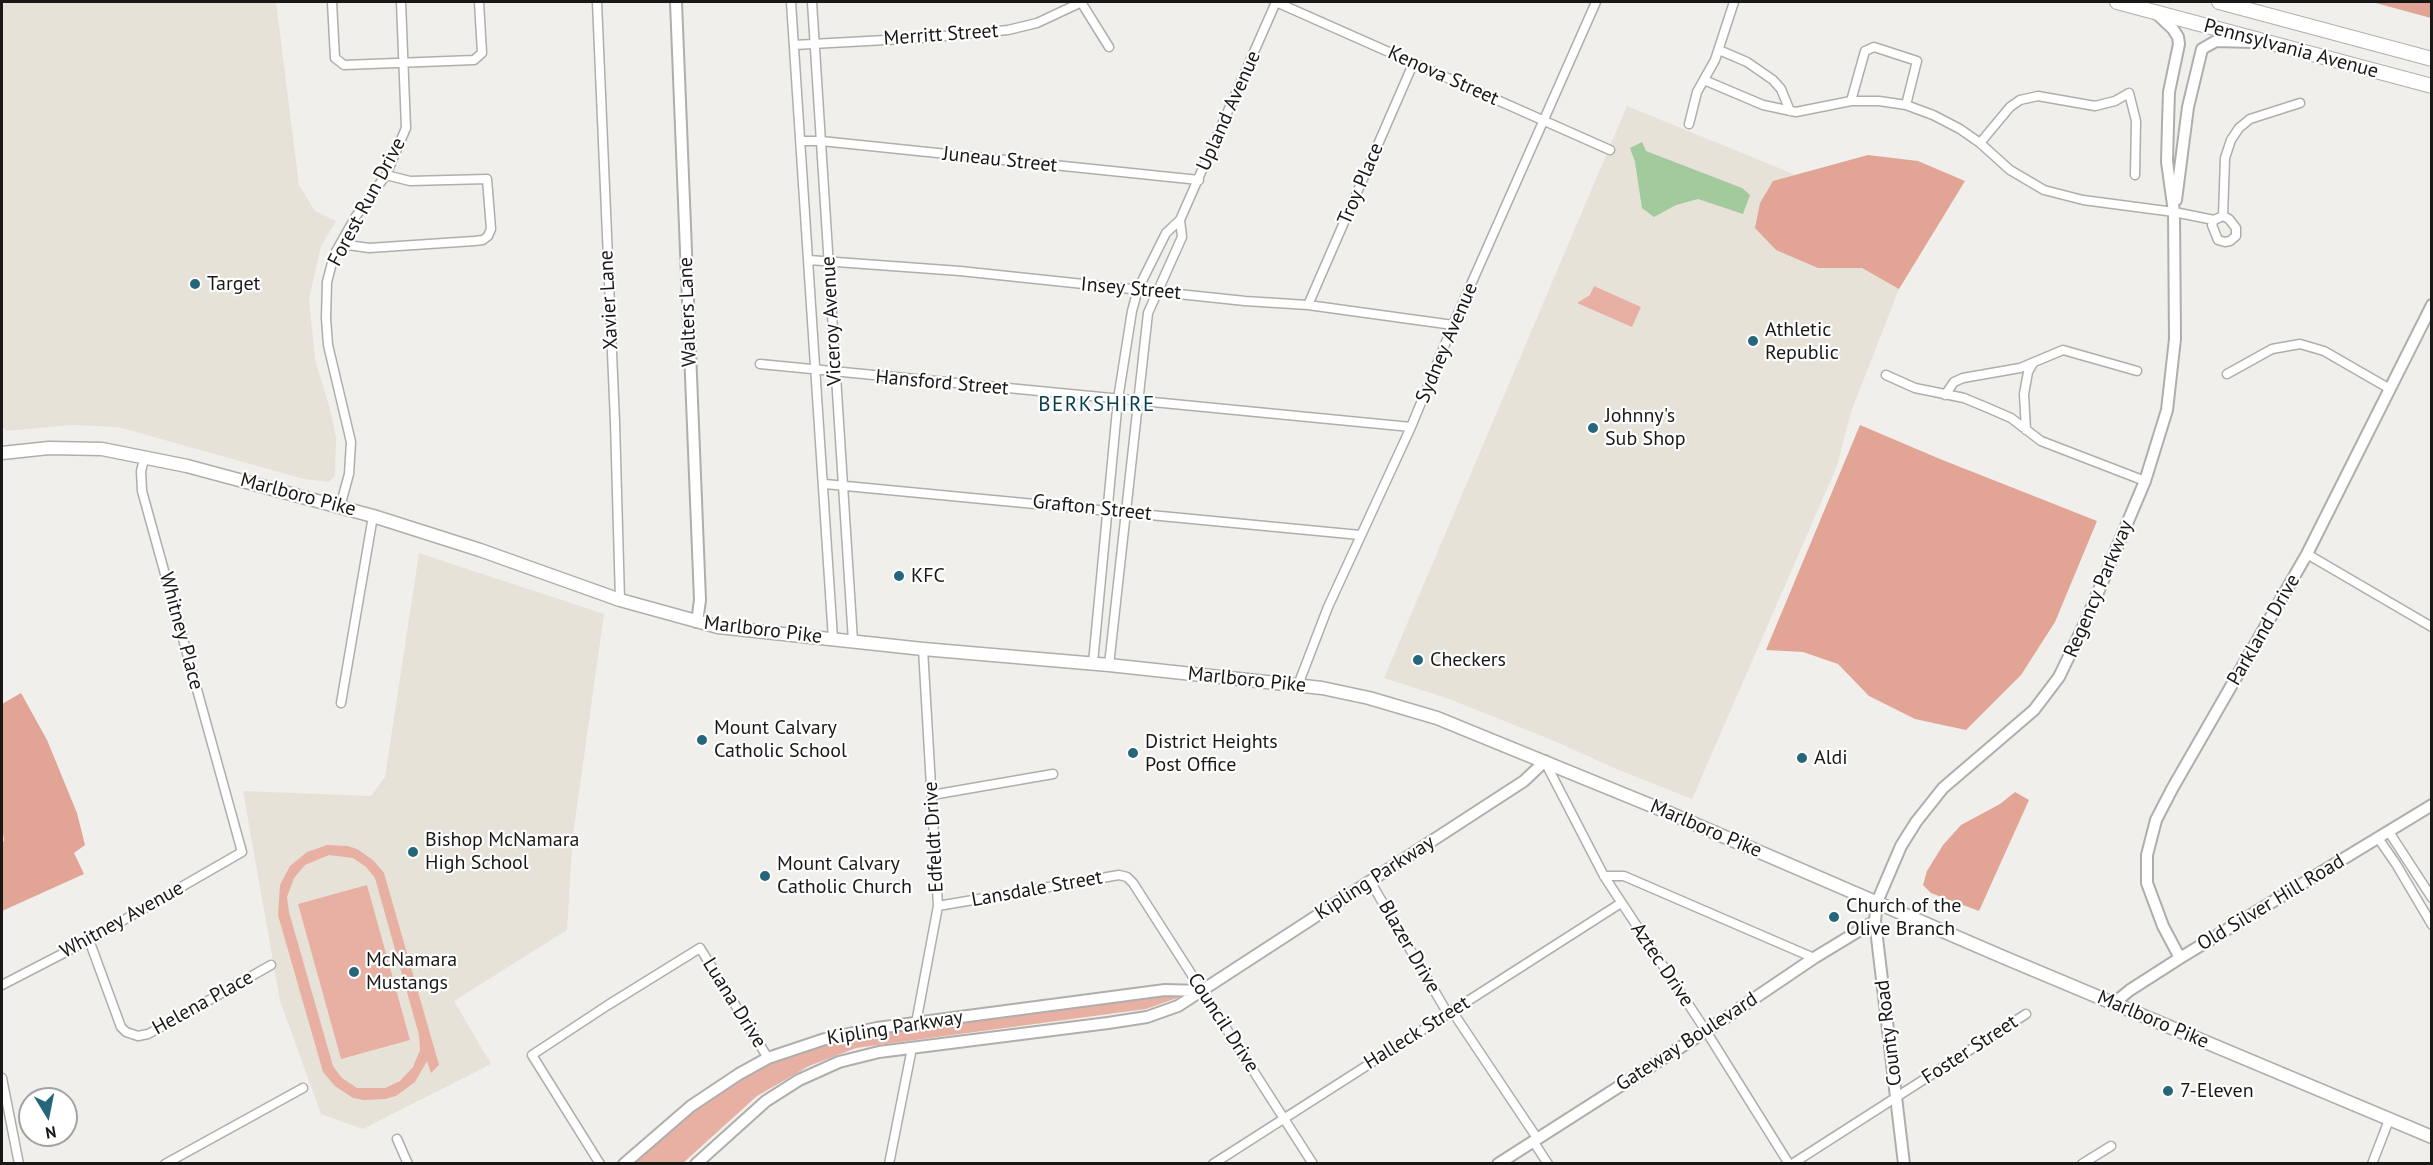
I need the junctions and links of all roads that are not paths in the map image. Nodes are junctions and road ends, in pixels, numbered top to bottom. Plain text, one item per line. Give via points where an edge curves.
1 (332, 2) edge
2 (401, 2) edge
3 (479, 2) edge
4 (597, 2) edge
5 (676, 2) edge
6 (791, 2) edge
7 (812, 2) edge
8 (1082, 2) edge
9 (1276, 2) edge
10 (1596, 2) edge
11 (1734, 2) edge
12 (2117, 2) edge
13 (2220, 2) edge
14 (2154, 12) junction
15 (2268, 42) junction
16 (815, 44) junction
17 (794, 45) junction
18 (1109, 47) dead end
19 (1719, 50) junction
20 (2432, 58) edge
21 (403, 62) junction
22 (1413, 64) junction
23 (1704, 80) junction
24 (2432, 86) edge
25 (1851, 101) junction
26 (2300, 104) dead end
27 (1906, 105) junction
28 (1790, 111) junction
29 (1544, 121) junction
30 (1689, 124) dead end
31 (801, 141) junction
32 (821, 141) junction
33 (1980, 143) junction
34 (1610, 150) dead end
35 (386, 175) junction
36 (2135, 175) dead end
37 (1198, 180) junction
38 (2174, 212) junction
39 (2223, 216) junction
40 (1180, 220) junction
41 (2214, 220) junction
42 (341, 244) junction
43 (809, 260) junction
44 (829, 260) junction
45 (1138, 289) junction
46 (1159, 291) junction
47 (1308, 305) junction
48 (2432, 305) edge
49 (1453, 325) junction
50 (760, 364) dead end
51 (2032, 365) junction
52 (815, 370) junction
53 (2137, 370) dead end
54 (835, 373) junction
55 (2227, 374) dead end
56 (1886, 375) dead end
57 (2390, 389) junction
58 (1945, 395) junction
59 (1118, 399) junction
60 (1137, 401) junction
61 (1411, 428) junction
62 (2026, 430) junction
63 (2, 453) edge
64 (145, 456) junction
65 (2145, 481) junction
66 (825, 484) junction
67 (842, 485) junction
68 (340, 507) junction
69 (1108, 509) junction
70 (1125, 511) junction
71 (373, 516) junction
72 (1360, 535) junction
73 (2307, 554) junction
74 (620, 600) junction
75 (697, 622) junction
76 (2432, 627) edge
77 (833, 639) junction
78 (853, 641) junction
79 (923, 649) junction
80 (1093, 663) junction
81 (1109, 665) junction
82 (1298, 685) junction
83 (341, 703) dead end
84 (1545, 761) junction
85 (1053, 774) dead end
86 (932, 795) junction
87 (2432, 805) edge
88 (2388, 832) junction
89 (2378, 838) junction
90 (242, 852) joint
91 (2406, 857) junction
92 (2396, 864) junction
93 (1604, 876) junction
94 (1370, 881) junction
95 (1133, 883) joint
96 (2432, 898) edge
97 (1877, 902) junction
98 (1621, 903) junction
99 (938, 906) junction
100 (1875, 921) junction
101 (2432, 925) edge
102 (89, 940) junction
103 (1814, 958) junction
104 (2181, 958) junction
105 (271, 965) dead end
106 (2, 985) edge
107 (1202, 991) junction
108 (2114, 1004) junction
109 (1450, 1012) junction
110 (2026, 1014) dead end
111 (916, 1023) junction
112 (1706, 1031) junction
113 (912, 1048) junction
114 (768, 1058) junction
115 (2, 1078) edge
116 (303, 1088) dead end
117 (1896, 1097) junction
118 (1284, 1118) junction
119 (2389, 1120) junction
120 (2432, 1137) edge
121 (397, 1139) dead end
122 (1535, 1139) junction
123 (2111, 1146) dead end
124 (18, 1164) edge
125 (165, 1164) edge
126 (408, 1164) edge
127 (600, 1164) edge
128 (624, 1164) edge
129 (696, 1164) edge
130 (889, 1164) edge
131 (1213, 1164) edge
132 (1313, 1164) edge
133 (1498, 1164) edge
134 (1548, 1164) edge
135 (1790, 1164) edge
136 (1904, 1164) edge
137 (2082, 1164) edge
138 (2372, 1164) edge

1 - 21 street via 338,63
2 - 21 street, Forest Run Drive
3 - 21 street via 482,53 474,60
4 - 74 street, Xavier Lane
5 - 75 street, Walters Lane via 700,600
6 - 17 street, Viceroy Avenue
7 - 16 street, Viceroy Avenue
8 - 16 street, Merritt Street via 1037,23 1008,30
8 - 18 street
9 - 22 street, Kenova Street
9 - 37 street, Upland Avenue
10 - 29 street, Sydney Avenue
11 - 19 street
12 - 14 highway, Pennsylvania Avenue
13 - 20 highway, Pennsylvania Avenue
14 - 15 highway, Pennsylvania Avenue
14 - 38 street, Regency Parkway via 2179,40 2169,92 2168,124 2167,162
15 - 24 highway, Pennsylvania Avenue
15 - 38 street, Regency Parkway via 2216,41 2202,49 2188,107
16 - 17 street, Merritt Street
16 - 32 street, Viceroy Avenue
17 - 31 street, Viceroy Avenue
19 - 23 street
19 - 28 street via 1747,62 1773,80
21 - 35 street, Forest Run Drive via 406,128
22 - 29 street, Kenova Street
22 - 47 street, Troy Place
23 - 28 street via 1763,105
23 - 30 street
25 - 27 street
25 - 27 street via 1865,51 1874,47 1917,61
25 - 28 street via 1804,112
26 - 39 street via 2250,119 2239,128 2225,158
27 - 33 street via 1948,122
29 - 34 street, Kenova Street
29 - 49 street, Sydney Avenue
31 - 32 street, Juneau Street
31 - 43 street, Viceroy Avenue
32 - 37 street, Juneau Street
32 - 44 street, Viceroy Avenue
33 - 36 street via 2020,100 2038,96 2095,106 2129,93 2138,140
33 - 38 street via 2010,170 2044,190 2094,202
35 - 42 street, Forest Run Drive
35 - 42 street via 410,181 487,179 491,229 488,236 474,241 369,248
37 - 40 street, Upland Avenue
38 - 41 street
38 - 65 street, Regency Parkway via 2174,361 2163,427
39 - 41 street
39 - 41 street via 2236,228 2236,236 2230,241 2218,240
40 - 45 street, Upland Avenue via 1166,233
40 - 46 street, Upland Avenue via 1182,237
42 - 68 street, Forest Run Drive via 327,282 326,318 332,366 351,442 349,474
43 - 44 street, Insey Street
43 - 52 street, Viceroy Avenue
44 - 45 street, Insey Street
44 - 54 street, Viceroy Avenue
45 - 46 street, Insey Street
45 - 59 street, Upland Avenue
46 - 47 street, Insey Street
46 - 60 street, Upland Avenue via 1148,313
47 - 49 street, Insey Street
48 - 57 street, Parkland Drive
49 - 61 street, Sydney Avenue
50 - 52 street, Hansford Street
51 - 53 street via 2063,350
51 - 58 street via 1963,378 1954,382
51 - 62 street via 2024,394
52 - 54 street, Hansford Street
52 - 66 street, Viceroy Avenue
54 - 59 street, Hansford Street
54 - 67 street, Viceroy Avenue
55 - 57 street via 2272,349 2300,344 2324,351
56 - 58 street via 1915,388
57 - 73 street, Parkland Drive
58 - 62 street via 1988,408
59 - 60 street, Hansford Street
59 - 69 street, Upland Avenue
60 - 61 street, Hansford Street
60 - 70 street, Upland Avenue
61 - 72 street, Sydney Avenue
62 - 65 street via 2055,447
63 - 64 main road, Marlboro Pike via 74,448
64 - 68 main road, Marlboro Pike
64 - 90 street, Whitney Place via 142,491
65 - 97 street, Regency Parkway via 2059,677 2034,710 1962,770 1929,805 1901,846
66 - 67 street, Grafton Street
66 - 77 street, Viceroy Avenue
67 - 69 street, Grafton Street
67 - 78 street, Viceroy Avenue
68 - 71 main road, Marlboro Pike
69 - 70 street, Grafton Street
69 - 80 street, Upland Avenue
70 - 72 street, Grafton Street
70 - 81 street, Upland Avenue
71 - 74 main road, Marlboro Pike
71 - 83 street
72 - 82 street, Sydney Avenue
73 - 76 street
73 - 104 street, Parkland Drive via 2172,789 2151,836 2147,883 2163,926
74 - 75 main road, Marlboro Pike
75 - 77 main road, Marlboro Pike
77 - 78 main road, Marlboro Pike
78 - 79 main road, Marlboro Pike
79 - 80 main road, Marlboro Pike
79 - 86 street, Edfeldt Drive
80 - 81 main road, Marlboro Pike
81 - 82 main road, Marlboro Pike
82 - 84 main road, Marlboro Pike via 1408,709
84 - 93 street, Aztec Drive
84 - 94 street, Kipling Parkway via 1524,781
84 - 97 main road, Marlboro Pike
85 - 86 street
86 - 99 street, Edfeldt Drive
87 - 88 street, Old Silver Hill Road
88 - 89 street, Old Silver Hill Road
88 - 91 street
89 - 92 street
89 - 104 street, Old Silver Hill Road
90 - 102 street, Whitney Avenue
91 - 92 street
91 - 96 street
92 - 101 street
93 - 98 street, Aztec Drive
93 - 103 street via 1624,876
94 - 107 street, Kipling Parkway
94 - 109 street, Blazer Drive
95 - 99 street, Lansdale Street via 1119,875
95 - 107 street, Council Drive
97 - 100 street, County Road
97 - 108 main road, Marlboro Pike
98 - 109 street, Halleck Street
98 - 112 street, Aztec Drive
99 - 111 street, Edfeldt Drive
100 - 103 street, Gateway Boulevard
100 - 117 street, County Road
102 - 105 street, Helena Place via 121,1027 135,1036 148,1034
102 - 106 street, Whitney Avenue
103 - 112 street, Gateway Boulevard
104 - 108 street, Old Silver Hill Road
107 - 111 street, Kipling Parkway via 1165,990
107 - 113 street, Kipling Parkway via 1178,1006 1147,1017
107 - 118 street, Council Drive
108 - 119 main road, Marlboro Pike
109 - 118 street, Halleck Street
109 - 122 street, Blazer Drive
110 - 117 street, Foster Street
111 - 114 street, Kipling Parkway via 825,1039
112 - 122 street, Gateway Boulevard
112 - 135 street, Aztec Drive
113 - 129 street, Kipling Parkway via 863,1055 799,1080 766,1101
113 - 130 street
114 - 127 street, Luana Drive via 700,948 608,1005 532,1055
114 - 128 street, Kipling Parkway via 691,1106
115 - 124 street
116 - 125 street
117 - 135 street, Foster Street
117 - 136 street, County Road
118 - 131 street, Halleck Street
118 - 132 street, Council Drive
119 - 120 main road, Marlboro Pike
119 - 138 street
121 - 126 street
122 - 133 street, Gateway Boulevard
122 - 134 street, Blazer Drive
123 - 137 street

